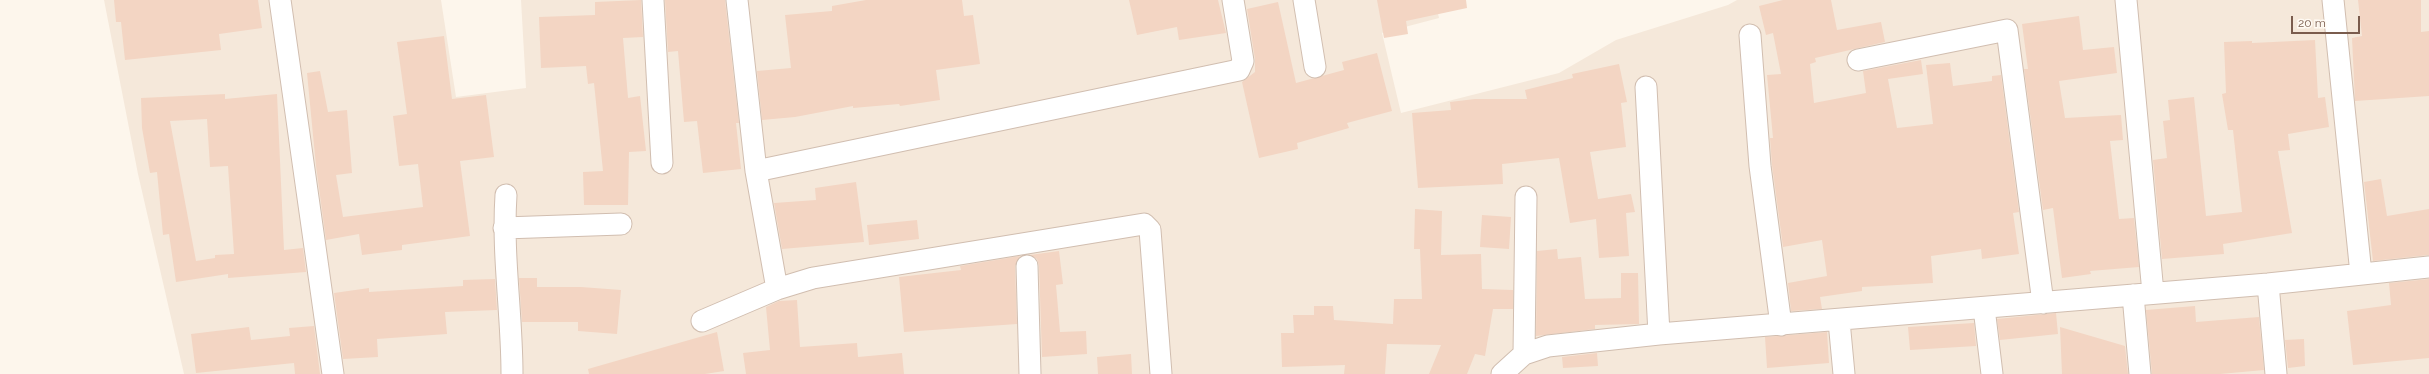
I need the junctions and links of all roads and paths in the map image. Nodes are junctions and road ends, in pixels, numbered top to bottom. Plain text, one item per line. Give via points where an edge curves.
1 (280, 0) edge
2 (653, 0) edge
3 (737, 0) edge
4 (1233, 0) edge
5 (1304, 0) edge
6 (2126, 0) edge
7 (2333, 0) edge
8 (1750, 35) dead end
9 (1858, 60) dead end
10 (1315, 67) dead end
11 (1646, 87) dead end
12 (662, 163) dead end
13 (756, 171) junction
14 (506, 195) dead end
15 (1526, 198) dead end
16 (621, 224) dead end
17 (504, 228) junction
18 (1027, 266) dead end
19 (2429, 267) edge
20 (2361, 274) junction
21 (2268, 284) junction
22 (777, 289) junction
23 (2143, 294) junction
24 (2043, 303) junction
25 (1984, 308) junction
26 (702, 321) dead end
27 (1839, 321) junction
28 (1781, 324) junction
29 (1659, 334) junction
30 (1524, 354) junction
31 (333, 374) edge
32 (512, 374) edge
33 (1030, 374) edge
34 (1161, 374) edge
35 (1502, 374) edge
36 (1844, 374) edge
37 (1992, 374) edge
38 (2140, 374) edge
39 (2276, 374) edge

1 - 31 street
2 - 12 street
3 - 13 street
4 - 13 street via 1243,61 1239,70
5 - 10 street
6 - 23 street
7 - 20 street
8 - 28 street via 1760,166
9 - 24 street via 2007,30
11 - 29 street
13 - 22 street
14 - 17 street
15 - 30 street
16 - 17 street
17 - 32 street
18 - 33 street
19 - 20 street
20 - 21 street
21 - 23 street
21 - 39 street
22 - 26 street
22 - 34 street via 813,278 1144,224 1150,230
23 - 24 street
23 - 38 street
24 - 25 street
25 - 27 street
25 - 37 street
27 - 28 street
27 - 36 street
28 - 29 street
29 - 30 street via 1548,346
30 - 35 street

